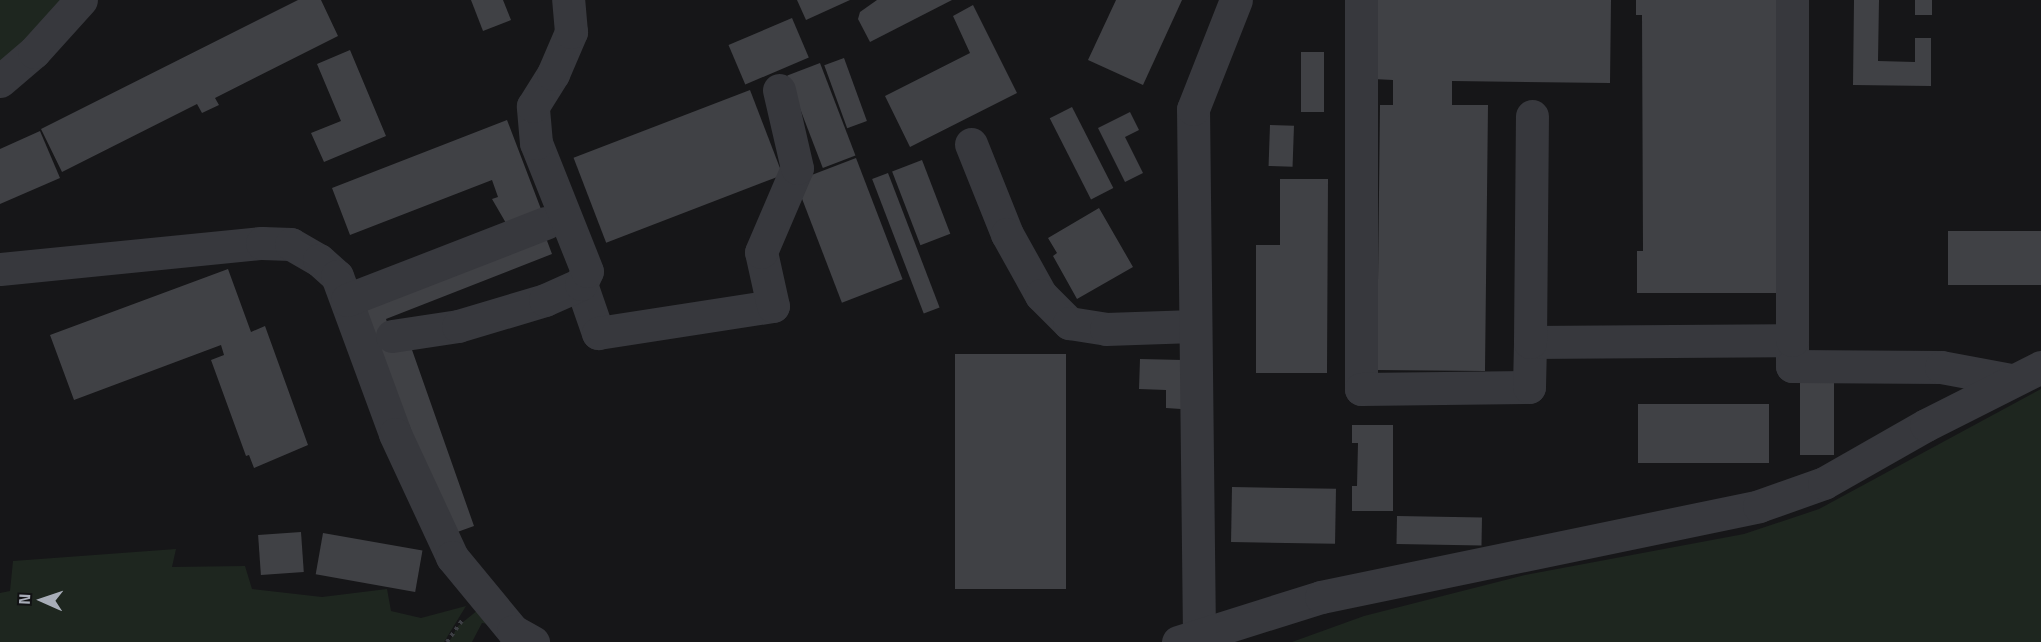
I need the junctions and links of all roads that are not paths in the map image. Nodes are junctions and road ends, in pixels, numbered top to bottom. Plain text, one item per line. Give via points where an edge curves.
1 (81, 0) edge
2 (568, 0) edge
3 (1236, 0) edge
4 (1361, 0) edge
5 (1792, 0) edge
6 (0, 81) edge
7 (779, 90) dead end
8 (1532, 116) dead end
9 (970, 144) dead end
10 (546, 224) dead end
11 (0, 269) edge
12 (581, 284) junction
13 (347, 300) junction
14 (1194, 326) junction
15 (1792, 340) junction
16 (377, 341) junction
17 (1530, 342) junction
18 (2041, 367) edge
19 (2011, 380) junction
20 (1188, 639) edge
21 (533, 642) edge

1 - 6 street via 34,52
2 - 12 street via 571,32 553,74 533,106 536,143 587,271
3 - 14 street via 1193,109
4 - 17 street via 1361,389 1529,387
5 - 15 street
7 - 12 street via 797,168 760,252 773,306 598,333
8 - 17 street
9 - 14 street via 1007,234 1041,295 1070,323 1106,329
10 - 13 street
11 - 13 street via 199,246 291,244 338,276
12 - 16 street via 545,300 458,326
13 - 16 street
14 - 20 street
15 - 17 street
15 - 19 street via 1792,366 1941,367
16 - 21 street via 400,444 452,556 513,631
18 - 19 street
19 - 20 street via 1824,483 1759,506 1331,595

